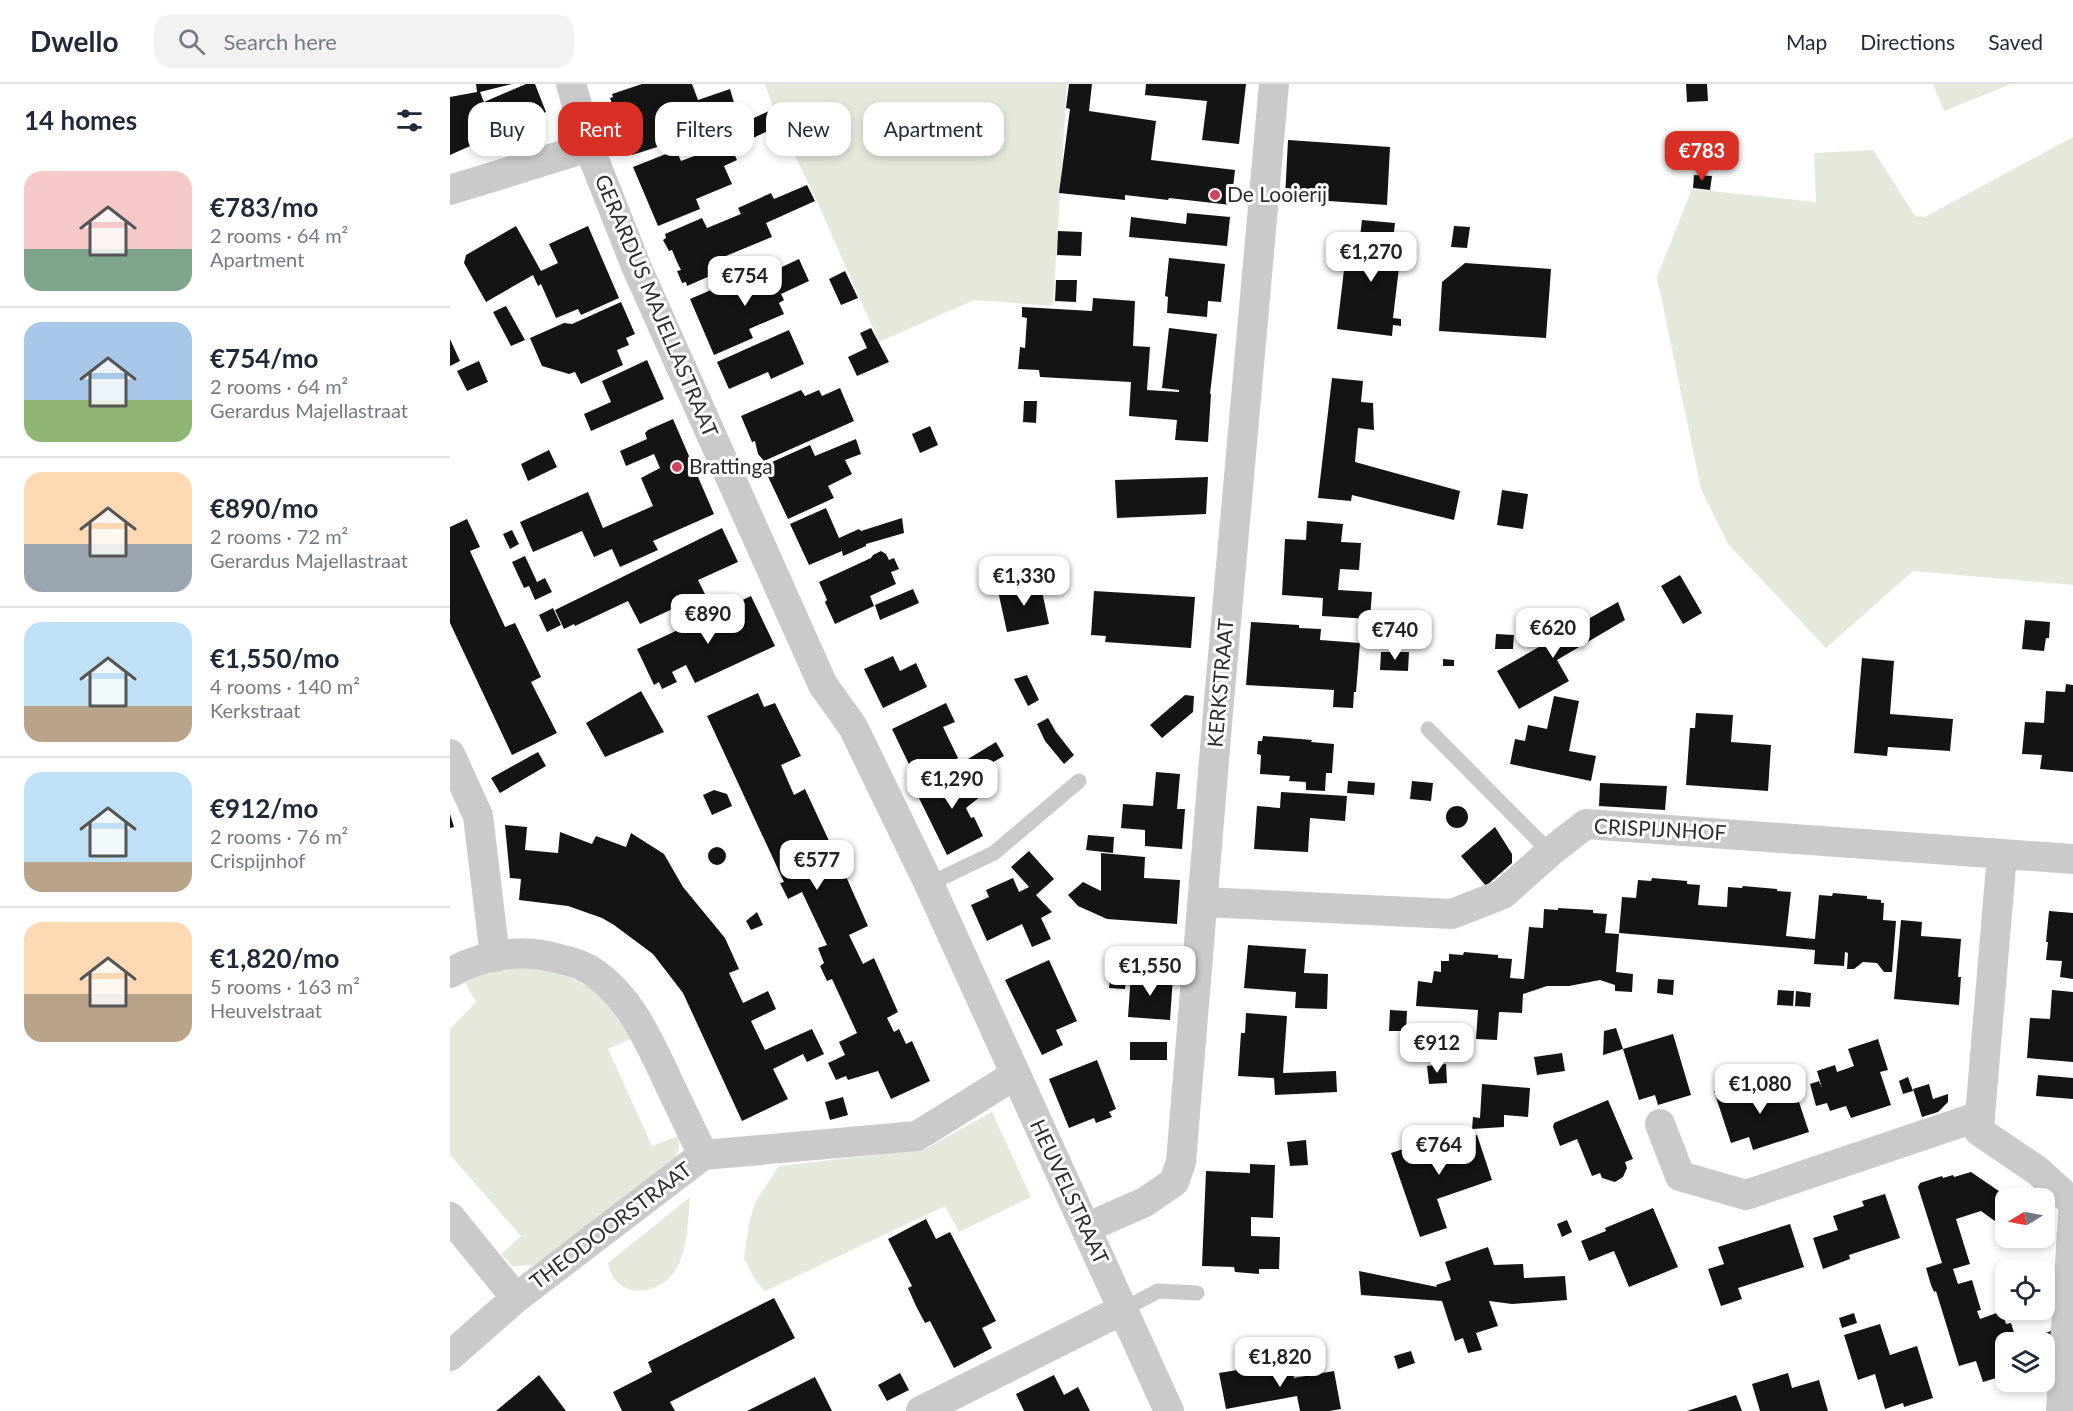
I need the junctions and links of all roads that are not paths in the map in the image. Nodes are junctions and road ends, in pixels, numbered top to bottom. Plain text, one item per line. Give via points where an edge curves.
1 (572, 84) edge
2 (1274, 84) edge
3 (577, 102) edge
4 (560, 156) edge
5 (593, 156) edge
6 (450, 190) edge
7 (1428, 729) dead end
8 (450, 754) edge
9 (1079, 781) dead end
10 (1550, 852) junction
11 (2002, 854) junction
12 (2073, 860) edge
13 (929, 884) junction
14 (1203, 902) junction
15 (495, 957) junction
16 (450, 973) edge
17 (1016, 1075) junction
18 (1980, 1116) junction
19 (1660, 1124) dead end
20 (703, 1155) junction
21 (2073, 1203) edge
22 (2073, 1215) edge
23 (450, 1217) edge
24 (1086, 1228) junction
25 (1197, 1293) dead end
26 (516, 1298) junction
27 (1124, 1309) junction
28 (450, 1356) edge
29 (921, 1411) edge
30 (1169, 1411) edge
31 (2061, 1411) edge

1 - 3 street, GERARDUS MAJELLASTRAAT
2 - 14 street, KERKSTRAAT
4 - 6 street
5 - 13 street, GERARDUS MAJELLASTRAAT via 636,266 823,685 853,727
7 - 10 lane
8 - 15 street via 478,816
9 - 13 lane via 994,853
10 - 11 street, CRISPIJNHOF via 1586,824
10 - 14 street, CRISPIJNHOF via 1503,894 1452,914
11 - 12 street, CRISPIJNHOF
11 - 18 street
13 - 17 street, GERARDUS MAJELLASTRAAT
14 - 24 street, KERKSTRAAT via 1181,1162 1174,1182 1145,1202
15 - 16 street, THEODOORSTRAAT
15 - 20 street, THEODOORSTRAAT via 525,952 556,957 589,970 618,993 641,1024
17 - 20 street, THEODOORSTRAAT via 917,1136
17 - 24 street, HEUVELSTRAAT
18 - 19 street via 1746,1195 1680,1176
18 - 21 street via 1979,1131 2038,1171
20 - 26 street, THEODOORSTRAAT
22 - 31 street
23 - 26 street, THEODOORSTRAAT
24 - 27 street, HEUVELSTRAAT
25 - 27 lane via 1158,1291
26 - 28 street
27 - 29 street
27 - 30 street, HEUVELSTRAAT

